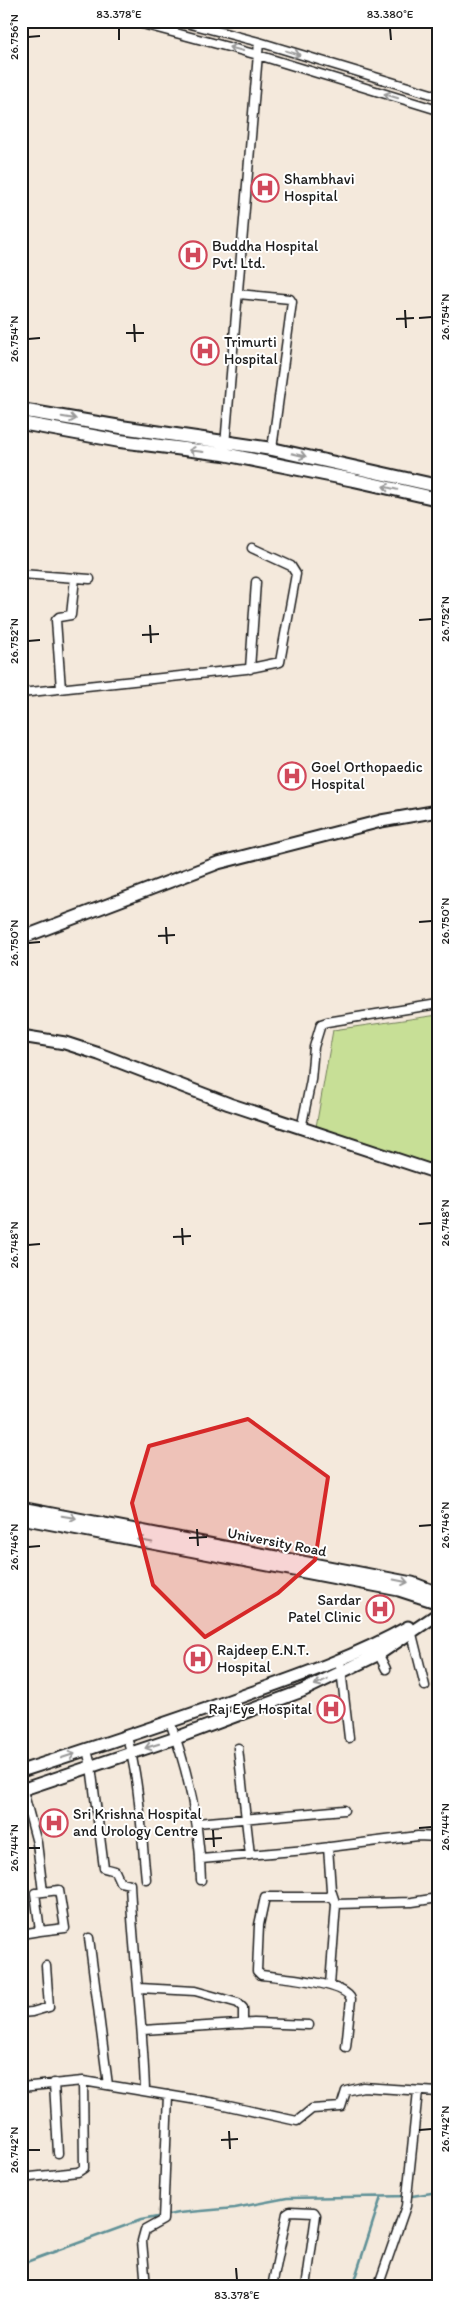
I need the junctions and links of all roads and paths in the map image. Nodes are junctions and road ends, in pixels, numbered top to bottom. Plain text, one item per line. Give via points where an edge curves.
1 (131, 21) edge
2 (183, 22) edge
3 (184, 35) junction
4 (259, 42) junction
5 (258, 55) junction
6 (438, 96) edge
7 (438, 110) edge
8 (238, 294) junction
9 (21, 410) edge
10 (21, 423) edge
11 (226, 441) junction
12 (272, 449) junction
13 (224, 454) junction
14 (438, 486) edge
15 (438, 500) edge
16 (252, 548) dead end
17 (21, 574) edge
18 (75, 578) junction
19 (90, 579) dead end
20 (256, 582) dead end
21 (250, 669) junction
22 (61, 689) junction
23 (21, 693) edge
24 (438, 811) edge
25 (21, 938) edge
26 (438, 1004) edge
27 (21, 1036) edge
28 (301, 1129) junction
29 (438, 1173) edge
30 (21, 1508) edge
31 (21, 1518) edge
32 (436, 1604) edge
33 (410, 1629) junction
34 (377, 1650) junction
35 (340, 1667) junction
36 (386, 1669) dead end
37 (425, 1686) dead end
38 (170, 1722) junction
39 (127, 1737) junction
40 (176, 1738) junction
41 (349, 1738) dead end
42 (238, 1748) dead end
43 (87, 1750) junction
44 (131, 1752) junction
45 (91, 1766) junction
46 (21, 1771) edge
47 (22, 1788) edge
48 (344, 1810) dead end
49 (246, 1819) junction
50 (197, 1823) junction
51 (438, 1837) edge
52 (328, 1847) junction
53 (250, 1855) junction
54 (201, 1859) junction
55 (146, 1879) dead end
56 (202, 1880) dead end
57 (43, 1892) junction
58 (438, 1898) edge
59 (335, 1900) junction
60 (40, 1932) junction
61 (21, 1934) edge
62 (90, 1938) dead end
63 (46, 1966) dead end
64 (330, 1985) junction
65 (139, 1988) junction
66 (21, 2014) edge
67 (243, 2024) junction
68 (309, 2025) dead end
69 (143, 2030) junction
70 (346, 2047) dead end
71 (83, 2081) junction
72 (54, 2083) junction
73 (108, 2084) junction
74 (21, 2087) edge
75 (145, 2091) junction
76 (418, 2091) junction
77 (438, 2092) edge
78 (168, 2095) junction
79 (58, 2153) dead end
80 (21, 2178) edge
81 (307, 2280) dead end
82 (146, 2287) edge
83 (272, 2287) edge
84 (378, 2287) edge

1 - 3 street
2 - 3 street
2 - 4 street
5 -> 3 street
4 - 5 street
4 -> 6 street
7 -> 5 street
5 - 8 street
8 - 11 street
8 - 12 street via 290,299 292,302
9 -> 11 main road
13 -> 10 main road via 120,441
11 - 12 main road
11 - 13 street
12 -> 14 main road
15 -> 13 main road
16 - 21 street via 291,566 296,574 282,660 276,665
17 - 18 street
18 - 19 street
18 - 22 street via 71,615 56,620
20 - 21 street
21 - 22 street
22 - 23 street
24 - 25 main road via 385,820 218,863
26 - 28 street via 321,1024 314,1047
27 - 28 main road via 66,1043
28 - 29 main road
30 -> 32 main road, University Road via 412,1583
32 -> 31 main road, University Road via 390,1588
32 - 33 main road
33 - 34 main road
33 - 37 street
34 - 35 main road
34 - 36 street
35 - 38 main road
35 -> 40 main road via 302,1691
35 - 41 street
38 - 39 main road
38 - 40 street
39 - 43 main road
39 - 44 street
40 -> 44 main road
40 - 50 street
42 - 49 street
43 - 45 street
46 -> 43 main road
44 - 45 main road
44 - 55 street
45 - 47 main road
45 - 65 street via 104,1868 115,1871 120,1882 130,1884
47 - 57 street via 37,1844
48 - 49 street
49 - 50 street
49 - 53 street
50 - 54 street
51 - 52 street via 418,1836
52 - 53 street
52 - 59 street via 331,1890
53 - 54 street
54 - 56 street
57 - 60 street via 35,1893
57 - 60 street via 59,1890 64,1928
58 - 59 street via 412,1902
59 - 64 street
59 - 64 street via 267,1896 259,1925 258,1973
60 - 61 street
62 - 73 street
63 - 66 street via 49,2006
64 - 70 street via 350,1996
65 - 67 street via 195,1991 238,2003 243,2008
65 - 69 street
67 - 68 street
67 - 69 street
69 - 75 street
71 - 72 street
71 - 73 street
71 - 80 street via 84,2168 78,2172
72 - 74 street
72 - 79 street
73 - 75 street
75 - 78 street
76 - 77 street
76 - 78 street via 364,2087 346,2091 341,2108 312,2109 297,2121
76 - 84 street via 409,2192
78 - 82 street via 163,2220 145,2230 142,2240
81 - 83 street via 316,2215 314,2212 290,2210

